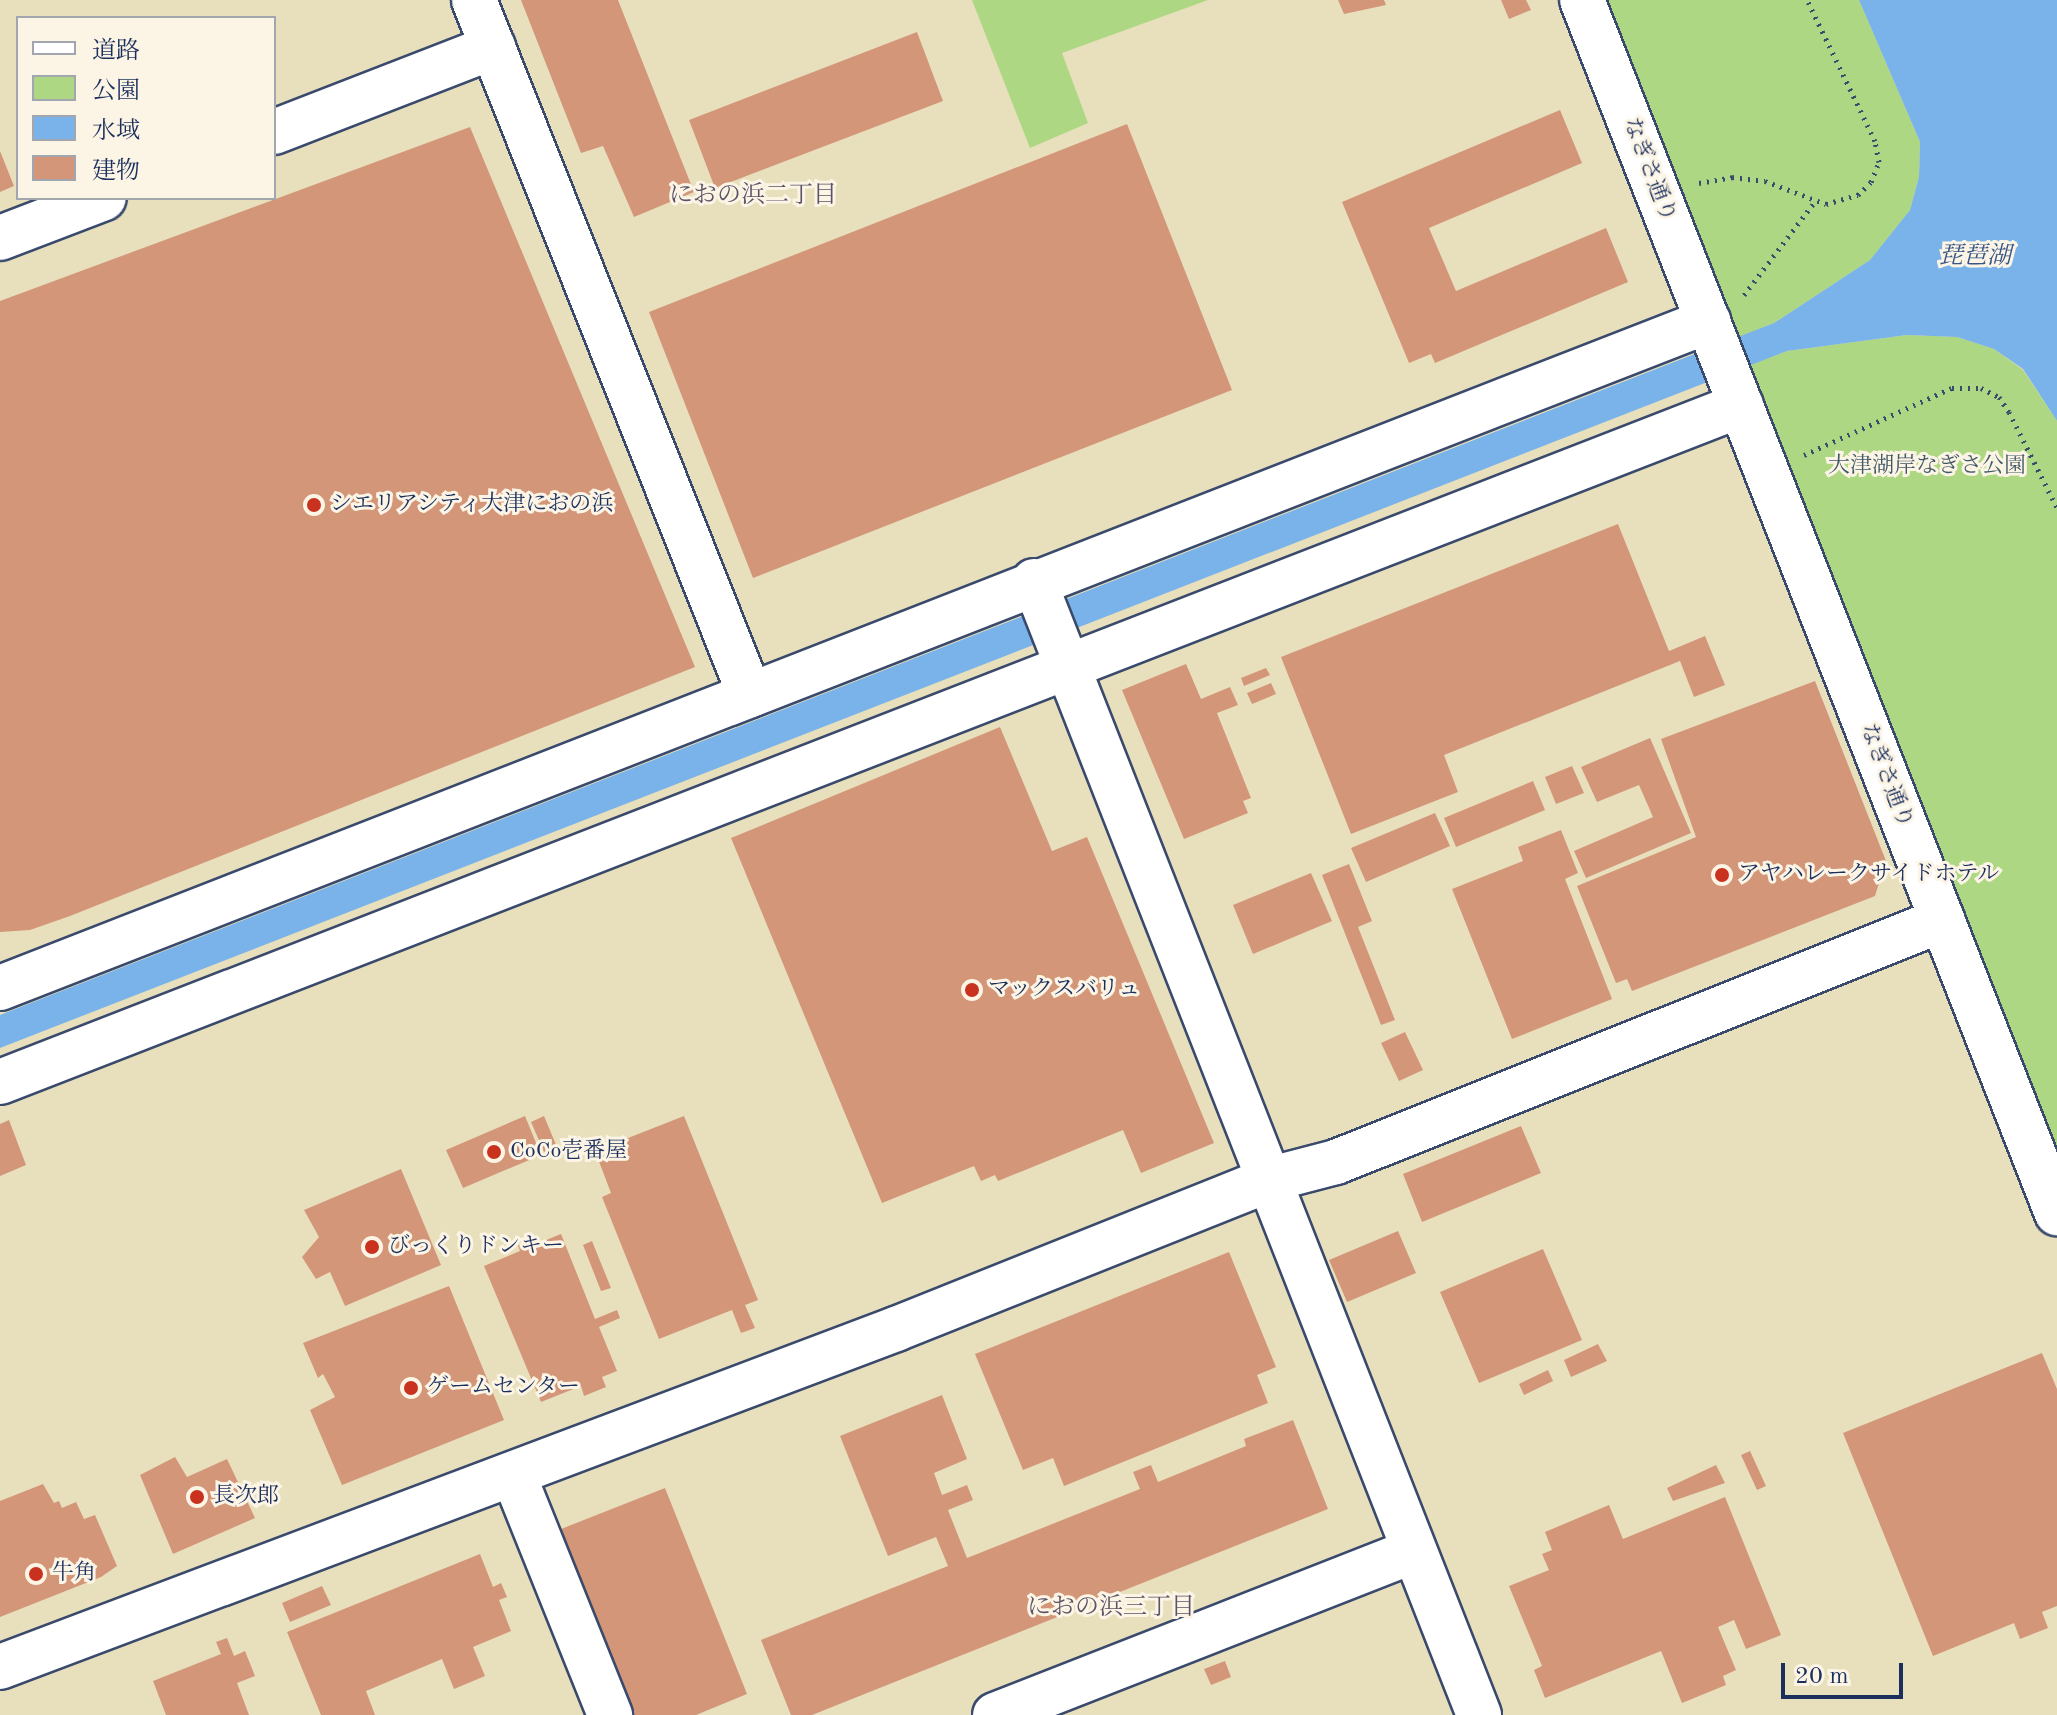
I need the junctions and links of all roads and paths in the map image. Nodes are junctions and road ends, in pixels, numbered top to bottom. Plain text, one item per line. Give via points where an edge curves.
1 (474, 0) edge
2 (1582, 0) edge
3 (1807, 0) edge
4 (493, 47) junction
5 (276, 131) edge
6 (1694, 184) dead end
7 (99, 200) edge
8 (1816, 200) junction
9 (0, 238) edge
10 (1721, 321) junction
11 (1736, 394) junction
12 (1800, 457) dead end
13 (2057, 508) edge
14 (1051, 623) junction
15 (750, 695) junction
16 (1942, 920) junction
17 (0, 988) edge
18 (0, 1082) edge
19 (1271, 1179) junction
20 (2057, 1213) edge
21 (514, 1476) junction
22 (1414, 1551) junction
23 (0, 1667) edge
24 (610, 1715) edge
25 (995, 1715) edge
26 (1479, 1715) edge

1 - 4 street
2 - 10 street, なぎさ通り
3 - 8 path via 1869,126 1879,162 1858,195 1826,204
4 - 5 street
4 - 15 street
6 - 8 path via 1732,177 1765,181
7 - 9 street
8 - 10 path
10 - 11 street, なぎさ通り
10 - 14 street
11 - 14 street
11 - 16 street, なぎさ通り
12 - 13 path via 1952,388 1981,388 1999,397 2009,412
14 - 15 street
14 - 18 street
14 - 19 street
15 - 17 street
16 - 19 street via 1336,1162
16 - 20 street, なぎさ通り
19 - 21 street
19 - 22 street
21 - 23 street
21 - 24 street
22 - 25 street
22 - 26 street

